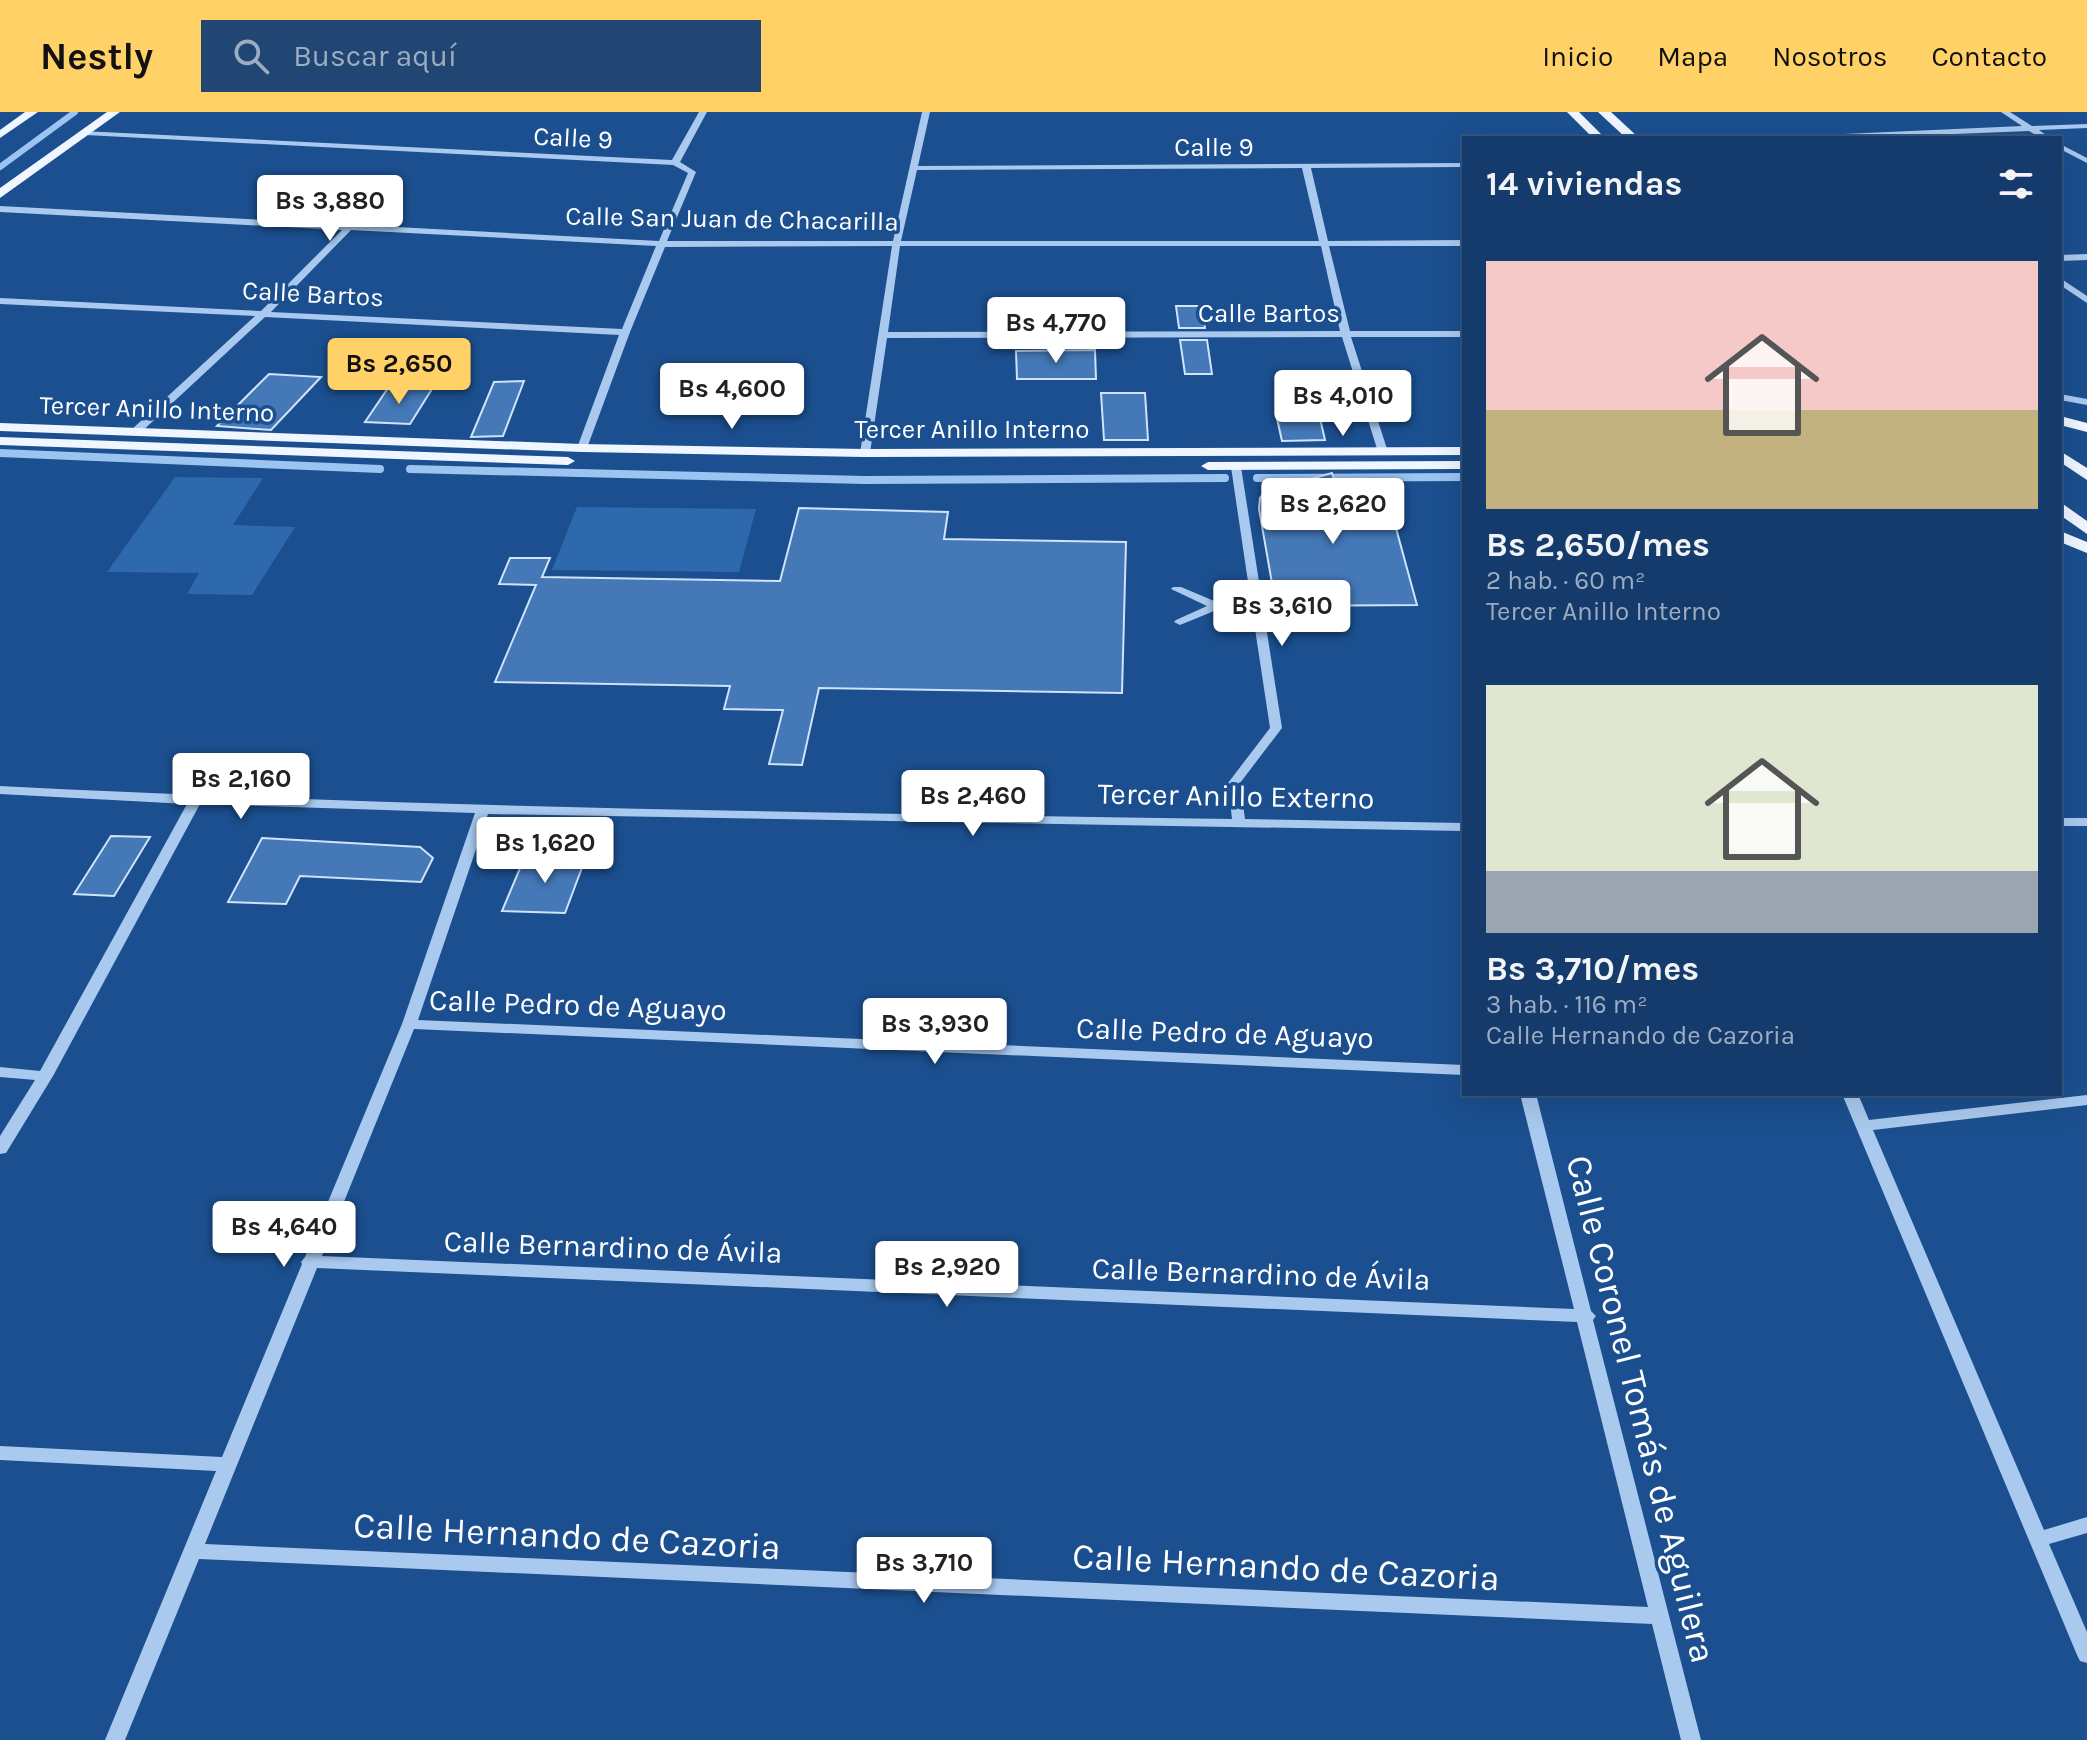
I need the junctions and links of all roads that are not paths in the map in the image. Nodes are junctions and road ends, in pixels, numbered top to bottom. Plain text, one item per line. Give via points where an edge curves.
1 (32, 112) edge
2 (114, 112) edge
3 (703, 112) edge
4 (926, 112) edge
5 (1573, 112) edge
6 (1604, 112) edge
7 (2005, 112) edge
8 (2087, 126) edge
9 (2029, 128) junction
10 (85, 133) junction
11 (0, 135) edge
12 (1597, 136) edge
13 (1631, 136) edge
14 (1863, 136) edge
15 (2043, 136) edge
16 (2062, 147) edge
17 (2087, 161) edge
18 (675, 163) junction
19 (1462, 165) edge
20 (1306, 166) junction
21 (915, 168) junction
22 (0, 194) edge
23 (0, 209) edge
24 (349, 227) junction
25 (1462, 243) edge
26 (662, 244) junction
27 (1326, 244) junction
28 (896, 246) junction
29 (2087, 257) edge
30 (2062, 258) edge
31 (2062, 282) edge
32 (2087, 300) edge
33 (0, 301) edge
34 (264, 313) junction
35 (625, 332) junction
36 (1462, 334) edge
37 (883, 335) junction
38 (1346, 335) junction
39 (2062, 397) edge
40 (2087, 402) edge
41 (2062, 420) edge
42 (2087, 428) edge
43 (0, 429) edge
44 (134, 433) junction
45 (0, 441) edge
46 (377, 441) junction
47 (582, 448) junction
48 (202, 450) junction
49 (1383, 452) junction
50 (302, 453) junction
51 (865, 453) junction
52 (893, 453) junction
53 (1462, 454) edge
54 (1462, 454) edge
55 (2062, 456) edge
56 (942, 464) junction
57 (1462, 465) edge
58 (1236, 467) junction
59 (2087, 475) edge
60 (2070, 513) edge
61 (2087, 529) edge
62 (2062, 537) edge
63 (2087, 548) edge
64 (1177, 589) dead end
65 (1257, 605) junction
66 (1217, 606) junction
67 (1180, 622) dead end
68 (0, 790) edge
69 (195, 801) junction
70 (483, 810) junction
71 (1239, 821) junction
72 (2062, 822) edge
73 (2087, 822) edge
74 (1462, 827) edge
75 (409, 1024) junction
76 (1462, 1070) edge
77 (0, 1072) edge
78 (45, 1076) junction
79 (1529, 1096) edge
80 (1851, 1096) edge
81 (2087, 1100) edge
82 (1864, 1126) junction
83 (0, 1149) edge
84 (309, 1262) junction
85 (1587, 1316) junction
86 (0, 1453) edge
87 (226, 1464) junction
88 (2087, 1525) edge
89 (2039, 1539) junction
90 (191, 1551) junction
91 (1659, 1616) junction
92 (2087, 1655) edge
93 (115, 1740) edge
94 (1691, 1740) edge

1 - 11 main road
2 - 10 main road
3 - 18 street
4 - 21 street
5 - 12 main road
6 - 13 main road
7 - 9 street
8 - 9 street
9 - 14 street
9 - 15 street
10 - 18 street, Calle 9
10 - 22 main road
16 - 17 street
18 - 26 street via 692,172
19 - 20 street, Calle 9
20 - 21 street, Calle 9
20 - 27 street
21 - 28 street
23 - 24 street, Calle San Juan de Chacarilla
24 - 26 street, Calle San Juan de Chacarilla
24 - 34 street
25 - 27 street, Calle San Juan de Chacarilla
26 - 28 street, Calle San Juan de Chacarilla
26 - 35 street
27 - 28 street, Calle San Juan de Chacarilla
27 - 38 street
28 - 37 street
29 - 30 street
31 - 32 street
33 - 34 street, Calle Bartos
34 - 35 street, Calle Bartos
34 - 44 street
35 - 47 street
36 - 38 street, Calle Bartos
37 - 38 street, Calle Bartos
37 - 51 street
38 - 49 street
39 - 40 street
41 - 42 main road
43 - 44 main road, Tercer Anillo Interno
44 - 46 main road, Tercer Anillo Interno
45 - 48 main road, Tercer Anillo Interno
46 - 47 main road, Tercer Anillo Interno
46 - 48 main road via 227,440
47 - 50 main road
47 - 51 main road, Tercer Anillo Interno
47 - 56 main road via 607,454 887,458
48 - 50 main road, Tercer Anillo Interno
49 - 52 main road, Tercer Anillo Interno
49 - 53 main road, Tercer Anillo Interno
50 - 56 main road, Tercer Anillo Interno
51 - 52 main road, Tercer Anillo Interno
52 - 58 main road via 1200,457
54 - 58 main road via 1266,458
55 - 59 main road
56 - 58 main road, Tercer Anillo Interno
57 - 58 main road, Tercer Anillo Interno
58 - 65 street
60 - 61 main road
62 - 63 main road
64 - 66 street
65 - 66 street
65 - 71 street via 1276,728 1234,783
66 - 67 street
68 - 69 street, Tercer Anillo Externo
69 - 70 street, Tercer Anillo Externo
69 - 78 street
70 - 71 street, Tercer Anillo Externo
70 - 75 street
71 - 74 street, Tercer Anillo Externo
72 - 73 street
75 - 76 street, Calle Pedro de Aguayo
75 - 84 street
77 - 78 street
78 - 83 street
79 - 85 street, Calle Coronel Tomás de Aguilera
80 - 82 street
81 - 82 street
82 - 89 street
84 - 85 street, Calle Bernardino de Ávila
84 - 87 street
85 - 91 street, Calle Coronel Tomás de Aguilera
86 - 87 street
87 - 90 street
88 - 89 street
89 - 92 street
90 - 91 street, Calle Hernando de Cazoria
90 - 93 street
91 - 94 street, Calle Coronel Tomás de Aguilera

